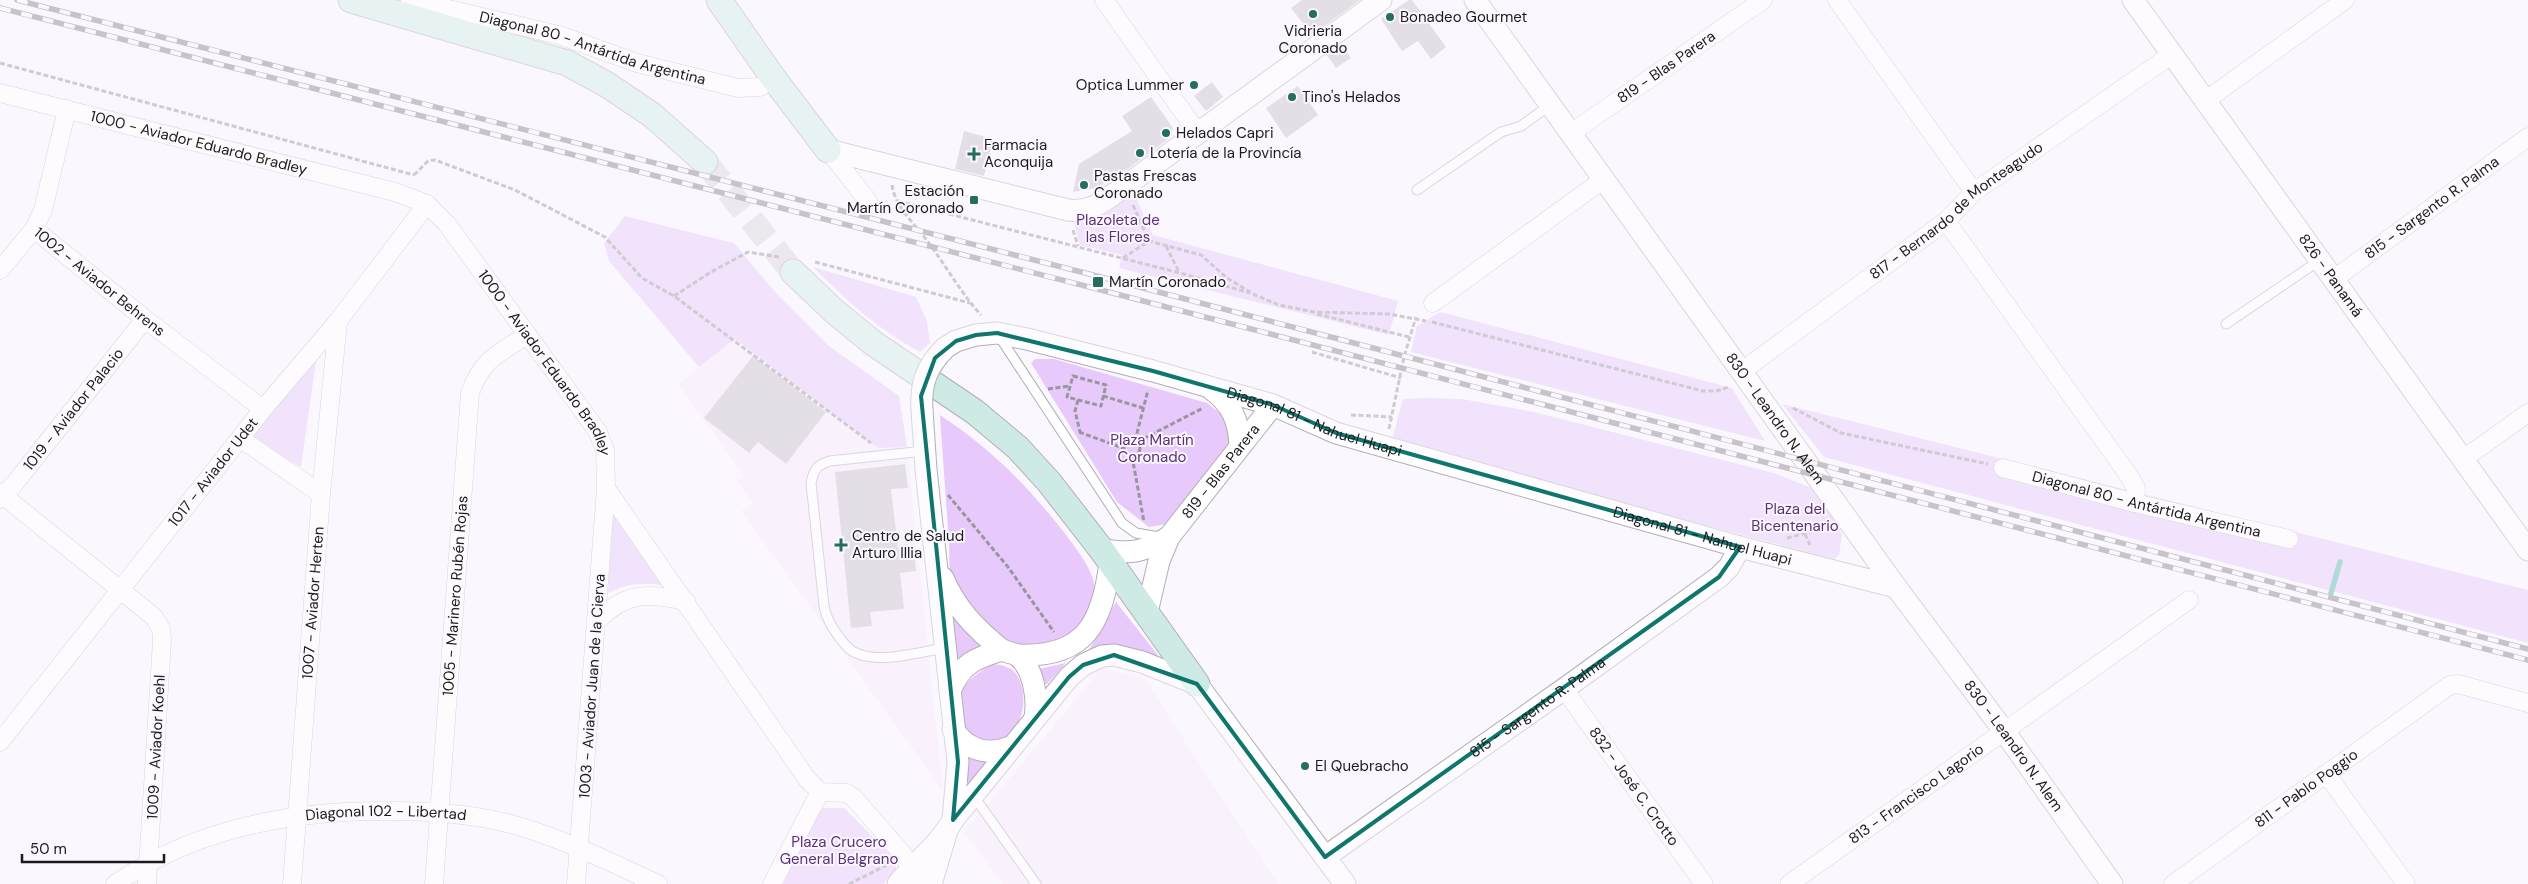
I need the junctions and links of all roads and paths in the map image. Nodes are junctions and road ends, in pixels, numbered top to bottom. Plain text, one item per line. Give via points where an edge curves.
1 (351, 0) edge
2 (410, 0) edge
3 (1104, 0) edge
4 (1381, 0) edge
5 (1475, 0) edge
6 (1763, 0) edge
7 (1837, 0) edge
8 (2133, 0) edge
9 (2345, 0) edge
10 (726, 2) edge
11 (2171, 55) junction
12 (0, 63) edge
13 (774, 79) junction
14 (0, 93) edge
15 (2205, 101) junction
16 (1551, 105) junction
17 (67, 109) junction
18 (1198, 132) junction
19 (1571, 134) junction
20 (2528, 137) edge
21 (828, 150) junction
22 (705, 162) tunnel mouth
23 (890, 167) junction
24 (1604, 179) junction
25 (1124, 186) junction
26 (1417, 190) dead end
27 (1974, 192) junction
28 (868, 201) dead end
29 (898, 201) junction
30 (427, 204) junction
31 (1946, 221) junction
32 (34, 229) junction
33 (1149, 241) junction
34 (1166, 246) junction
35 (1123, 258) junction
36 (2320, 260) junction
37 (0, 270) edge
38 (793, 272) tunnel mouth
39 (1180, 272) junction
40 (2334, 278) junction
41 (1255, 295) junction
42 (1433, 303) joint
43 (1296, 309) junction
44 (145, 318) junction
45 (1414, 318) junction
46 (338, 321) junction
47 (2226, 324) dead end
48 (998, 333) junction
49 (527, 335) junction
50 (1409, 337) junction
51 (1312, 352) dead end
52 (1154, 371) junction
53 (1745, 375) junction
54 (1401, 378) junction
55 (1070, 386) junction
56 (1036, 391) junction
57 (1216, 393) junction
58 (1103, 396) junction
59 (1078, 400) junction
60 (1784, 404) dead end
61 (1273, 405) junction
62 (1144, 408) junction
63 (263, 410) junction
64 (2528, 413) edge
65 (1058, 425) junction
66 (1080, 432) junction
67 (241, 439) junction
68 (1136, 441) junction
69 (1240, 446) junction
70 (1385, 447) junction
71 (878, 448) dead end
72 (1124, 448) junction
73 (1132, 456) junction
74 (925, 460) junction
75 (2462, 460) junction
76 (2003, 468) joint
77 (606, 488) junction
78 (321, 494) junction
79 (1, 496) edge
80 (2135, 503) junction
81 (1851, 522) junction
82 (1147, 536) junction
83 (1169, 537) junction
84 (1777, 540) dead end
85 (2289, 540) dead end
86 (1740, 547) junction
87 (2528, 550) edge
88 (1106, 556) junction
89 (936, 560) junction
90 (1896, 587) junction
91 (122, 590) junction
92 (2189, 600) dead end
93 (686, 601) junction
94 (1147, 612) junction
95 (597, 621) junction
96 (945, 648) junction
97 (1067, 648) junction
98 (1009, 653) junction
99 (1197, 684) junction
100 (1564, 689) junction
101 (950, 691) junction
102 (2528, 703) edge
103 (1035, 718) junction
104 (954, 729) junction
105 (2004, 731) junction
106 (0, 742) edge
107 (1013, 746) junction
108 (2327, 775) junction
109 (820, 792) junction
110 (973, 795) junction
111 (440, 812) junction
112 (297, 816) junction
113 (950, 826) junction
114 (579, 848) junction
115 (1325, 858) junction
116 (149, 863) junction
117 (911, 867) edge
118 (115, 884) edge
119 (147, 884) edge
120 (292, 884) edge
121 (434, 884) edge
122 (576, 884) edge
123 (658, 884) edge
124 (772, 884) edge
125 (849, 884) edge
126 (898, 884) edge
127 (931, 884) edge
128 (1036, 884) edge
129 (1345, 884) edge
130 (1704, 884) edge
131 (1789, 884) edge
132 (2112, 884) edge
133 (2173, 884) edge
134 (2406, 884) edge

1 - 22 main road via 567,63 652,115
2 - 13 street, Diagonal 80 - Antártida Argentina via 559,35 637,64 738,88 760,87
3 - 18 street
4 - 18 street
5 - 16 street, 830 - Leandro N. Alem
6 - 19 street, 819 - Blas Parera
7 - 27 street
8 - 11 street, 826 - Panamá
9 - 15 street
10 - 13 main road
11 - 15 street, 826 - Panamá
11 - 27 street, 817 - Bernardo de Monteagudo
12 - 71 path via 414,175 428,161 435,160 515,190 605,237 642,278 682,301
13 - 21 main road
14 - 17 street, 1000 - Aviador Eduardo Bradley
15 - 36 street, 826 - Panamá
16 - 19 street, 830 - Leandro N. Alem
16 - 26 lane via 1521,126 1501,132
17 - 30 street, 1000 - Aviador Eduardo Bradley via 395,192
17 - 32 street, 1002 - Aviador Behrens via 43,210
18 - 25 street
19 - 24 street, 830 - Leandro N. Alem
20 - 40 street, 815 - Sargento R. Palma
21 - 23 street
21 - 28 street
23 - 25 street via 1082,212 1092,209
23 - 29 path via 894,195
24 - 42 street
24 - 53 street, 830 - Leandro N. Alem
25 - 33 path
27 - 31 street, 817 - Bernardo de Monteagudo
29 - 35 path
29 - 48 path via 953,281
30 - 46 street, 1017 - Aviador Udet
30 - 49 street, 1000 - Aviador Eduardo Bradley via 447,224
31 - 53 street, 817 - Bernardo de Monteagudo
31 - 80 street via 2127,473 2136,488
32 - 37 street
32 - 44 street, 1002 - Aviador Behrens
33 - 34 path
33 - 35 path
34 - 39 path
34 - 41 path via 1201,255 1226,278
35 - 39 path
36 - 40 street, 826 - Panamá
36 - 47 lane
38 - 88 main road via 873,343 975,412 1018,448 1049,482
39 - 41 path
40 - 75 street, 826 - Panamá
41 - 43 path
42 - 45 path
43 - 45 path
43 - 50 path
44 - 63 street, 1002 - Aviador Behrens
44 - 79 street, 1019 - Aviador Palacio
45 - 50 path
45 - 53 path via 1703,391 1716,391
46 - 63 street, 1017 - Aviador Udet
46 - 78 street, 1007 - Aviador Herten
48 - 52 street, Diagonal 81 - Nahuel Huapi
48 - 56 lane
48 - 74 street, Diagonal 81 - Nahuel Huapi, bridge via 956,341 935,358 923,382
49 - 77 street, 1000 - Aviador Eduardo Bradley via 603,441
49 - 111 street, 1005 - Marinero Rubén Rojas via 486,361 470,393
50 - 54 path
51 - 54 path
52 - 57 street, Diagonal 81 - Nahuel Huapi
52 - 62 path
53 - 81 street, 830 - Leandro N. Alem
54 - 70 path
55 - 56 path
55 - 58 path via 1073,376 1106,385
55 - 59 path via 1067,397
56 - 65 lane
57 - 61 street, Diagonal 81 - Nahuel Huapi
57 - 68 path
57 - 69 street via 1234,412 1240,428
58 - 59 path via 1101,406
58 - 62 path
59 - 66 path via 1075,411
60 - 76 path via 1841,433
61 - 69 street, 819 - Blas Parera
61 - 70 street, Diagonal 81 - Nahuel Huapi via 1336,433
62 - 68 path
63 - 67 street, 1017 - Aviador Udet
64 - 75 street
65 - 66 path
65 - 82 lane via 1122,523
66 - 72 path
67 - 78 street
67 - 91 street, 1017 - Aviador Udet
68 - 72 path via 1127,442
68 - 73 path via 1139,452
69 - 83 street, 819 - Blas Parera
70 - 86 street, Diagonal 81 - Nahuel Huapi
72 - 73 path via 1126,455
73 - 82 path
74 - 89 street, Diagonal 81 - Nahuel Huapi
74 - 96 lane via 830,461 813,471 811,483 824,606 831,625 856,654 888,656
74 - 97 path
75 - 87 street, 826 - Panamá
76 - 80 street, Diagonal 80 - Antártida Argentina
77 - 93 street
77 - 95 street, 1003 - Aviador Juan de la Cierva
78 - 112 street, 1007 - Aviador Herten
79 - 91 street
80 - 85 street, Diagonal 80 - Antártida Argentina
81 - 84 path
81 - 90 street, 830 - Leandro N. Alem
82 - 83 lane
83 - 88 street, 819 - Blas Parera via 1152,547
83 - 94 street, 819 - Blas Parera via 1159,561
86 - 90 street, Diagonal 81 - Nahuel Huapi
86 - 100 street, 815 - Sargento R. Palma via 1719,577
88 - 94 main road
88 - 97 street via 1100,612 1084,636
89 - 96 street, Diagonal 81 - Nahuel Huapi
89 - 98 street, Diagonal 81 - Nahuel Huapi via 955,603 980,633
90 - 105 street, 830 - Leandro N. Alem
91 - 106 street, 1017 - Aviador Udet
91 - 116 street, 1009 - Aviador Koehl via 154,617 161,629
92 - 105 street, 813 - Francisco Lagorio
93 - 95 street via 656,596 632,597 611,607
93 - 109 street via 807,779
94 - 99 main road
95 - 114 street, 1003 - Aviador Juan de la Cierva
96 - 101 street, Diagonal 81 - Nahuel Huapi
97 - 98 street via 1036,656
98 - 101 street via 980,657 966,666 954,679
98 - 103 street via 1035,688
99 - 103 street via 1125,656 1102,656 1083,665 1069,677
99 - 115 street
100 - 115 street, 815 - Sargento R. Palma
100 - 130 street, 832 - José C. Crotto
101 - 104 street
102 - 108 street, 811 - Pablo Poggio via 2458,684 2450,685
103 - 107 street
104 - 107 street via 968,746 981,751 990,753
104 - 113 street via 958,775
105 - 131 street, 813 - Francisco Lagorio
105 - 132 street, 830 - Leandro N. Alem
107 - 110 street
108 - 133 street, 811 - Pablo Poggio
108 - 134 street
109 - 117 street via 837,792 852,797
109 - 124 street
110 - 113 street
110 - 128 lane
111 - 112 street, Diagonal 102 - Libertad via 365,811
111 - 114 street, Diagonal 102 - Libertad via 511,824
111 - 121 street, 1005 - Marinero Rubén Rojas
112 - 116 street, Diagonal 102 - Libertad via 237,828
112 - 120 street, 1007 - Aviador Herten
113 - 117 street
113 - 127 street
114 - 122 street, 1003 - Aviador Juan de la Cierva
114 - 123 street, Diagonal 102 - Libertad
115 - 129 street
116 - 118 street, Diagonal 102 - Libertad
116 - 119 street, 1009 - Aviador Koehl
117 - 125 path via 896,860
117 - 126 street

